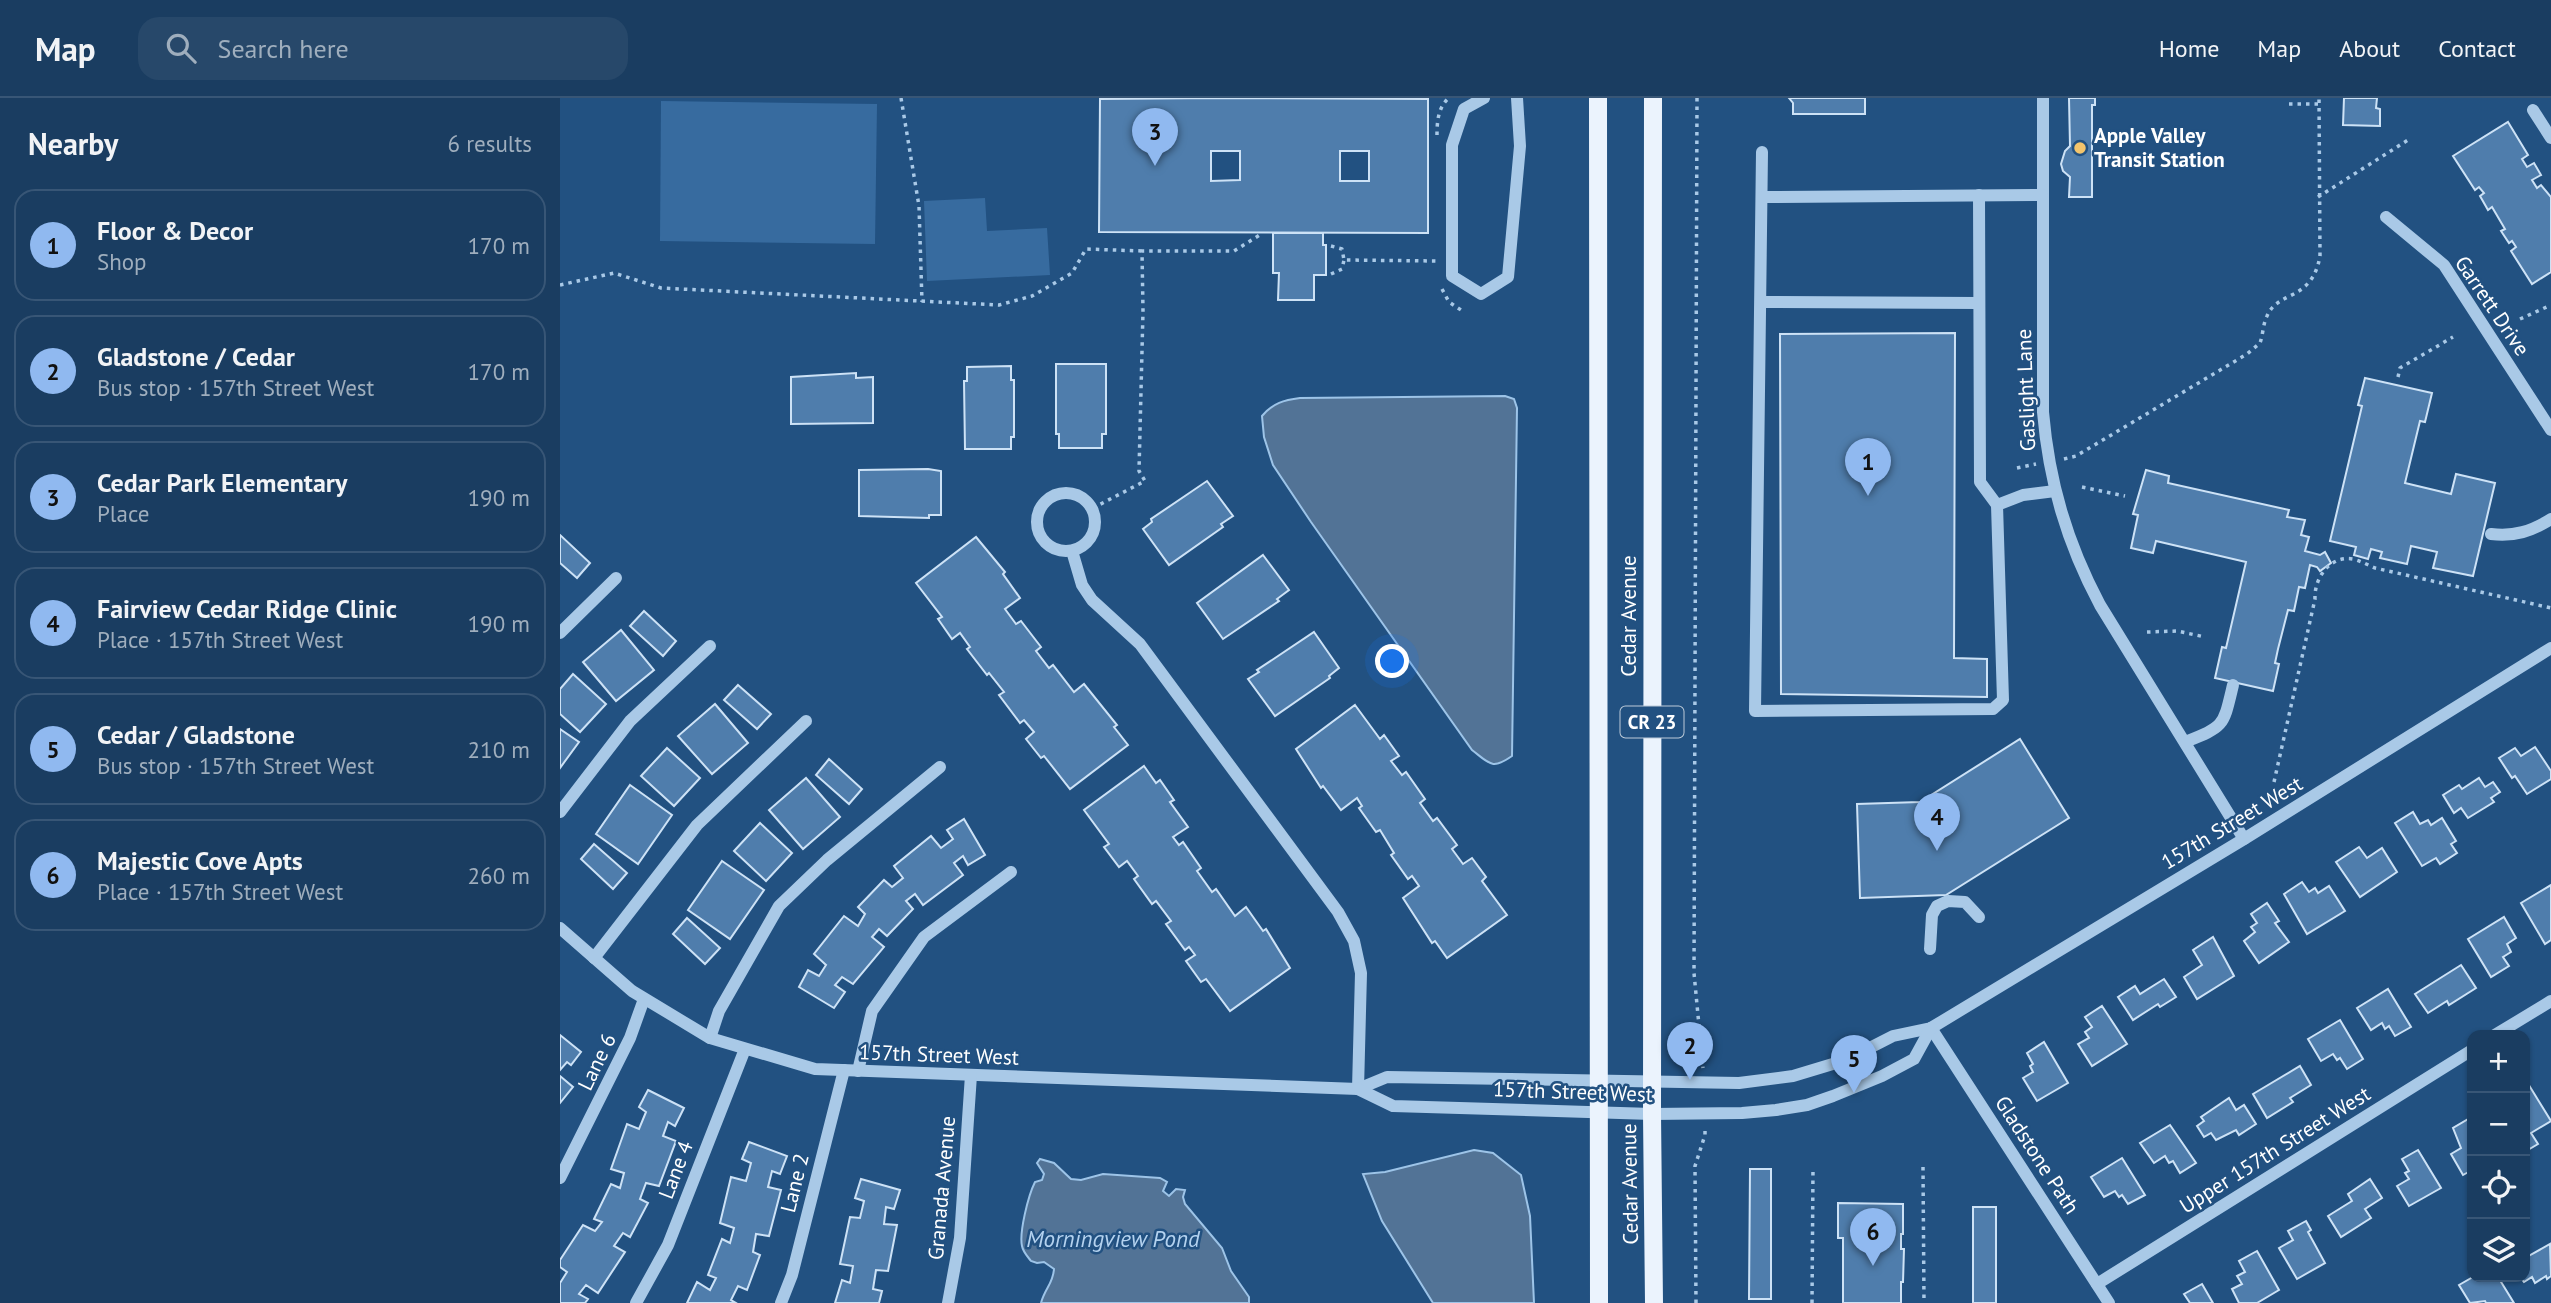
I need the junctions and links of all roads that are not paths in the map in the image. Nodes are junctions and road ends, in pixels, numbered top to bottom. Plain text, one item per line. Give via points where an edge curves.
1 (1484, 98) edge
2 (1517, 98) edge
3 (1598, 98) edge
4 (1653, 98) edge
5 (2043, 98) edge
6 (2533, 110) dead end
7 (2551, 138) edge
8 (1762, 152) dead end
9 (1979, 195) junction
10 (2042, 195) junction
11 (1763, 197) junction
12 (2386, 217) dead end
13 (1761, 302) junction
14 (1979, 303) junction
15 (2551, 430) edge
16 (2055, 491) junction
17 (1997, 505) junction
18 (2551, 519) edge
19 (2491, 534) dead end
20 (1072, 551) junction
21 (616, 578) dead end
22 (560, 633) edge
23 (710, 646) dead end
24 (2551, 648) edge
25 (2233, 685) dead end
26 (806, 721) dead end
27 (2185, 742) junction
28 (940, 767) dead end
29 (560, 812) edge
30 (2244, 839) junction
31 (1011, 872) dead end
32 (1979, 917) dead end
33 (560, 928) edge
34 (1930, 949) dead end
35 (594, 958) junction
36 (644, 999) junction
37 (2551, 1001) edge
38 (1931, 1028) junction
39 (2504, 1030) edge
40 (710, 1038) junction
41 (746, 1049) junction
42 (2467, 1053) edge
43 (844, 1070) junction
44 (858, 1071) junction
45 (971, 1075) junction
46 (1599, 1079) junction
47 (1652, 1081) junction
48 (1358, 1088) junction
49 (1599, 1112) junction
50 (1652, 1114) junction
51 (560, 1178) edge
52 (2097, 1284) junction
53 (636, 1303) edge
54 (781, 1303) edge
55 (948, 1303) edge
56 (1600, 1303) edge
57 (1654, 1303) edge
58 (2109, 1303) edge

1 - 2 street via 1464,109 1452,145 1452,276 1481,294 1508,277 1520,146
3 - 46 main road, Cedar Avenue / CR 23
4 - 47 main road, Cedar Avenue / CR 23
5 - 10 street, Gaslight Lane
6 - 7 street
8 - 11 street
9 - 10 street
9 - 11 street
9 - 14 street
10 - 16 street, Gaslight Lane via 2042,384
11 - 13 street
12 - 15 street, Garrett Drive via 2444,265
13 - 14 street
13 - 17 street via 1755,711 1993,709 2003,699
14 - 17 street via 1980,482
16 - 17 street via 2022,495
16 - 27 street, Gaslight Lane via 2089,586
18 - 19 street via 2524,533
20 - 20 street via 1093,535 1093,508 1086,499 1070,494 1053,496 1040,508 1038,530 1054,549
20 - 48 street via 1092,600 1140,644 1338,912 1354,941 1361,973
21 - 22 street
23 - 29 street via 630,721
24 - 30 street, 157th Street West
25 - 27 street via 2221,726
26 - 35 street via 697,825
27 - 30 street, Gaslight Lane
28 - 40 street via 779,906 719,1011
30 - 38 street, 157th Street West
31 - 44 street via 924,937 872,1012
32 - 34 street via 1965,902 1937,906
33 - 35 street, 157th Street West
35 - 36 street, 157th Street West
36 - 40 street, 157th Street West
36 - 51 street, Lane 6 via 630,1038
37 - 39 street
38 - 47 street, 157th Street West via 1893,1037 1846,1060 1793,1076 1739,1083
38 - 50 street, 157th Street West via 1914,1059 1807,1105
38 - 52 street, Gladstone Path
40 - 41 street, 157th Street West
41 - 43 street, 157th Street West via 816,1069
41 - 53 street, Lane 4 via 668,1245
42 - 52 street, Upper 157th Street West
43 - 44 street, 157th Street West
43 - 54 street, Lane 2
44 - 45 street, 157th Street West
45 - 48 street, 157th Street West
45 - 55 street, Granada Avenue via 960,1238
46 - 47 street, 157th Street West
46 - 48 street, 157th Street West via 1387,1077
46 - 49 main road, Cedar Avenue / CR 23
47 - 50 main road, Cedar Avenue / CR 23
48 - 49 street, 157th Street West via 1393,1106
49 - 50 street, 157th Street West
49 - 56 main road, Cedar Avenue / CR 23
50 - 57 main road, Cedar Avenue / CR 23
52 - 58 street, Gladstone Path

